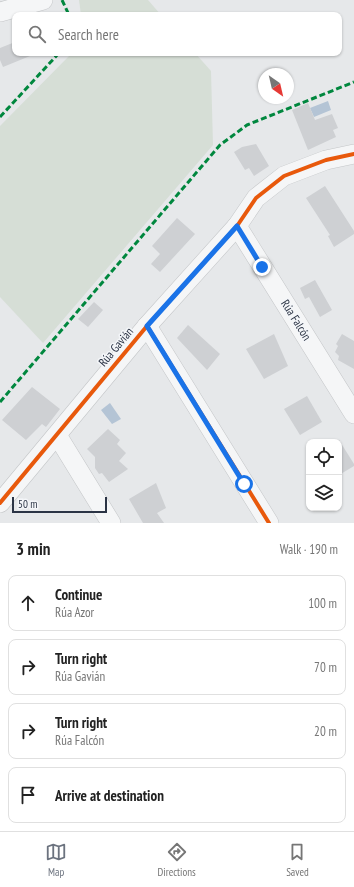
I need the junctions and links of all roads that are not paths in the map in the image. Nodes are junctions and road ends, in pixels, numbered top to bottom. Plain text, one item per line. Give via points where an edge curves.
1 (43, 0) edge
2 (0, 12) edge
3 (353, 157) edge
4 (237, 226) junction
5 (147, 326) junction
6 (354, 414) edge
7 (57, 435) junction
8 (0, 503) edge
9 (111, 523) edge
10 (269, 523) edge

1 - 2 street
3 - 4 street, Rúa Gavián via 326,160 284,176 256,198
4 - 5 street, Rúa Gavián
4 - 6 street, Rúa Falcón
5 - 7 street, Rúa Gavián
5 - 10 street
7 - 8 street, Rúa Gavián
7 - 9 street

